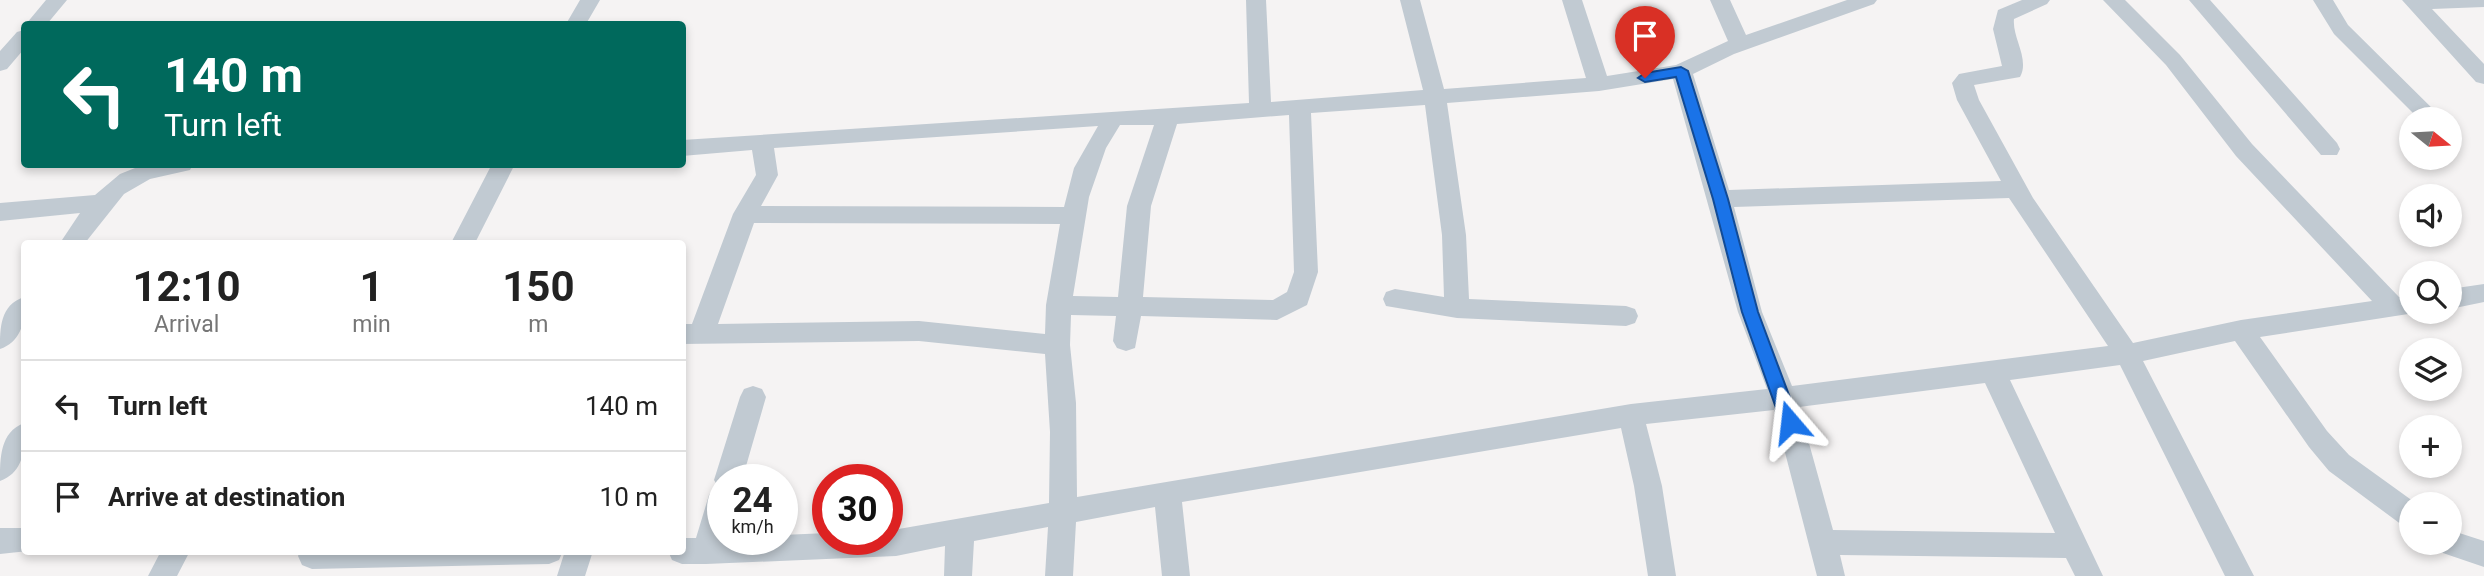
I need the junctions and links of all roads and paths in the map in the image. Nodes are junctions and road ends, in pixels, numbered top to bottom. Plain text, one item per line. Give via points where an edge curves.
1 (57, 0) edge
2 (590, 0) edge
3 (1256, 0) edge
4 (1410, 0) edge
5 (1572, 0) edge
6 (1720, 0) edge
7 (1867, 0) edge
8 (2040, 0) edge
9 (2113, 0) edge
10 (2199, 0) edge
11 (2323, 0) edge
12 (2413, 1) edge
13 (2484, 1) edge
14 (39, 21) edge
15 (578, 21) edge
16 (21, 40) edge
17 (1740, 44) junction
18 (2473, 54) edge
19 (0, 64) edge
20 (1681, 71) junction
21 (2484, 77) edge
22 (1599, 83) junction
23 (1435, 97) junction
24 (1300, 105) junction
25 (2420, 107) edge
26 (1260, 108) junction
27 (1168, 117) junction
28 (1111, 118) junction
29 (762, 141) junction
30 (686, 148) edge
31 (2329, 149) dead end
32 (166, 168) edge
33 (501, 168) edge
34 (2018, 189) junction
35 (1720, 199) junction
36 (100, 203) junction
37 (0, 212) edge
38 (745, 214) junction
39 (1074, 215) junction
40 (74, 240) edge
41 (465, 240) edge
42 (2484, 293) edge
43 (2462, 297) edge
44 (1395, 299) dead end
45 (2399, 302) edge
46 (1058, 305) junction
47 (1131, 306) junction
48 (2399, 307) edge
49 (1457, 308) junction
50 (21, 314) edge
51 (1626, 316) dead end
52 (2241, 330) junction
53 (692, 334) edge
54 (0, 339) edge
55 (1126, 341) dead end
56 (1058, 345) junction
57 (2127, 354) junction
58 (1993, 372) junction
59 (753, 397) dead end
60 (1784, 398) junction
61 (1631, 415) junction
62 (21, 438) edge
63 (733, 464) edge
64 (0, 469) edge
65 (1167, 493) junction
66 (2399, 507) edge
67 (1065, 512) junction
68 (707, 526) edge
69 (960, 531) junction
70 (21, 540) edge
71 (0, 541) edge
72 (1822, 542) junction
73 (2075, 546) junction
74 (2462, 547) edge
75 (694, 551) edge
76 (2484, 554) edge
77 (174, 555) edge
78 (527, 555) edge
79 (578, 555) edge
80 (310, 561) edge
81 (477, 564) edge
82 (162, 576) edge
83 (571, 576) edge
84 (958, 576) edge
85 (1059, 576) edge
86 (1176, 576) edge
87 (1662, 576) edge
88 (1831, 576) edge
89 (2089, 576) edge
90 (2240, 576) edge

1 - 14 street
2 - 15 street
3 - 26 street
4 - 23 street
5 - 22 street
6 - 17 street
7 - 17 street
8 - 34 street via 2018,7 2002,23 2012,72 1977,76 1964,83 1968,100
9 - 45 street via 2172,60 2244,150
10 - 31 street
11 - 25 street via 2341,29
12 - 13 street
12 - 18 street
16 - 19 street
17 - 20 street
18 - 21 street
20 - 22 street
20 - 35 street
22 - 23 street
23 - 24 street
23 - 49 street via 1454,235
24 - 26 street
24 - 47 street via 1306,272 1298,298 1277,310
26 - 27 street
27 - 28 street
27 - 47 street via 1139,206
28 - 29 street
28 - 39 street via 1108,131 1087,160
29 - 30 street
29 - 38 street via 767,175
32 - 36 street via 130,177
33 - 41 street
34 - 35 street
34 - 57 street
35 - 60 street via 1750,312
36 - 37 street
36 - 40 street
38 - 39 street
38 - 53 street
39 - 46 street
42 - 43 street
44 - 49 street
46 - 47 street
46 - 56 street
47 - 55 street
48 - 52 street
49 - 51 street
50 - 54 street
52 - 57 street
52 - 66 street via 2339,463
53 - 56 street via 919,331
56 - 67 street via 1066,433
57 - 58 street
57 - 90 street
58 - 60 street
58 - 73 street
59 - 63 street
60 - 61 street
60 - 72 street
61 - 65 street
61 - 87 street
62 - 64 street
65 - 67 street
65 - 86 street
67 - 69 street
67 - 85 street
68 - 75 street
69 - 75 street via 896,543
69 - 84 street
70 - 71 street
72 - 73 street
72 - 88 street
73 - 89 street
74 - 76 street
77 - 82 street
78 - 81 street
79 - 83 street
80 - 81 street

